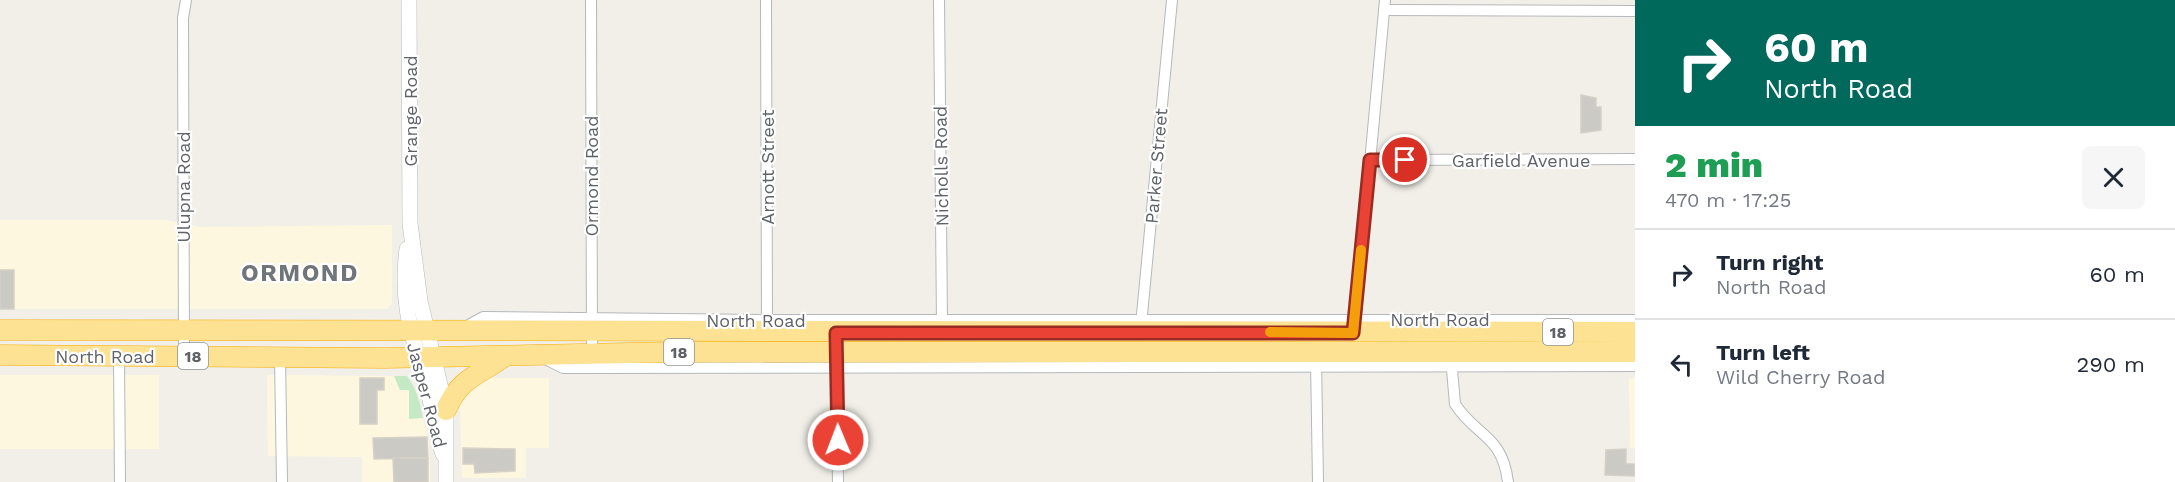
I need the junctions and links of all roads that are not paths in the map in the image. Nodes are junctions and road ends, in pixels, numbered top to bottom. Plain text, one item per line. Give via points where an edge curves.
1 (180, 0) edge
2 (186, 0) edge
3 (409, 0) edge
4 (591, 0) edge
5 (766, 0) edge
6 (939, 0) edge
7 (1172, 0) edge
8 (1384, 5) edge
9 (1635, 10) edge
10 (183, 18) junction
11 (1635, 159) edge
12 (1370, 160) junction
13 (1635, 320) edge
14 (591, 325) junction
15 (1141, 325) junction
16 (942, 326) junction
17 (1354, 326) junction
18 (767, 327) junction
19 (0, 330) edge
20 (183, 331) junction
21 (343, 331) junction
22 (419, 331) junction
23 (1635, 332) edge
24 (837, 350) junction
25 (1451, 350) junction
26 (592, 352) junction
27 (1140, 352) junction
28 (1635, 352) edge
29 (534, 354) junction
30 (0, 355) edge
31 (506, 355) junction
32 (119, 356) junction
33 (184, 356) junction
34 (280, 357) junction
35 (344, 357) junction
36 (426, 357) junction
37 (1316, 358) junction
38 (1635, 366) edge
39 (446, 410) junction
40 (444, 460) junction
41 (120, 482) edge
42 (282, 482) edge
43 (446, 482) edge
44 (838, 482) edge
45 (1318, 482) edge
46 (1508, 482) edge

1 - 10 street, Ulupna Road
2 - 10 street, Ulupna Road
3 - 22 main road, Grange Road via 410,223 420,301
4 - 14 street, Ormond Road
5 - 18 street, Arnott Street
6 - 16 street, Nicholls Road
7 - 15 street, Parker Street
8 - 9 street
8 - 12 street
10 - 20 street, Ulupna Road
11 - 12 street, Garfield Avenue
12 - 17 street
13 - 17 street, North Road
14 - 18 highway, North Road / 18
14 - 22 highway, North Road / 18
14 - 26 street, Ormond Road
15 - 16 highway, North Road / 18
15 - 17 highway, North Road / 18
15 - 27 street, Parker Street
16 - 18 street, North Road
16 - 24 highway, North Road / 18
17 - 25 highway, North Road / 18
18 - 24 highway, North Road / 18
19 - 20 highway, North Road / 18
20 - 21 highway, North Road / 18
20 - 33 street, Ulupna Road
21 - 22 highway, North Road / 18
21 - 35 highway
22 - 36 main road, Grange Road
23 - 25 highway, North Road / 18
24 - 26 highway, North Road / 18
24 - 27 highway, North Road / 18
24 - 29 street, North Road via 563,368
24 - 37 street, North Road
24 - 44 street
25 - 28 highway, North Road / 18
25 - 37 highway, North Road / 18
25 - 38 street, North Road
25 - 46 street via 1455,404 1493,442
26 - 29 highway, North Road / 18
27 - 37 highway, North Road / 18
29 - 31 highway, North Road / 18
30 - 32 highway, North Road / 18
31 - 36 highway, North Road / 18
31 - 39 highway via 468,378
32 - 33 highway, North Road / 18
32 - 41 street
33 - 34 highway, North Road / 18
34 - 35 highway, North Road / 18
34 - 42 street
35 - 36 highway, North Road / 18
36 - 39 main road, Jasper Road
36 - 40 main road, Jasper Road via 434,426
37 - 45 street
39 - 40 main road, Jasper Road
40 - 43 main road, Jasper Road

